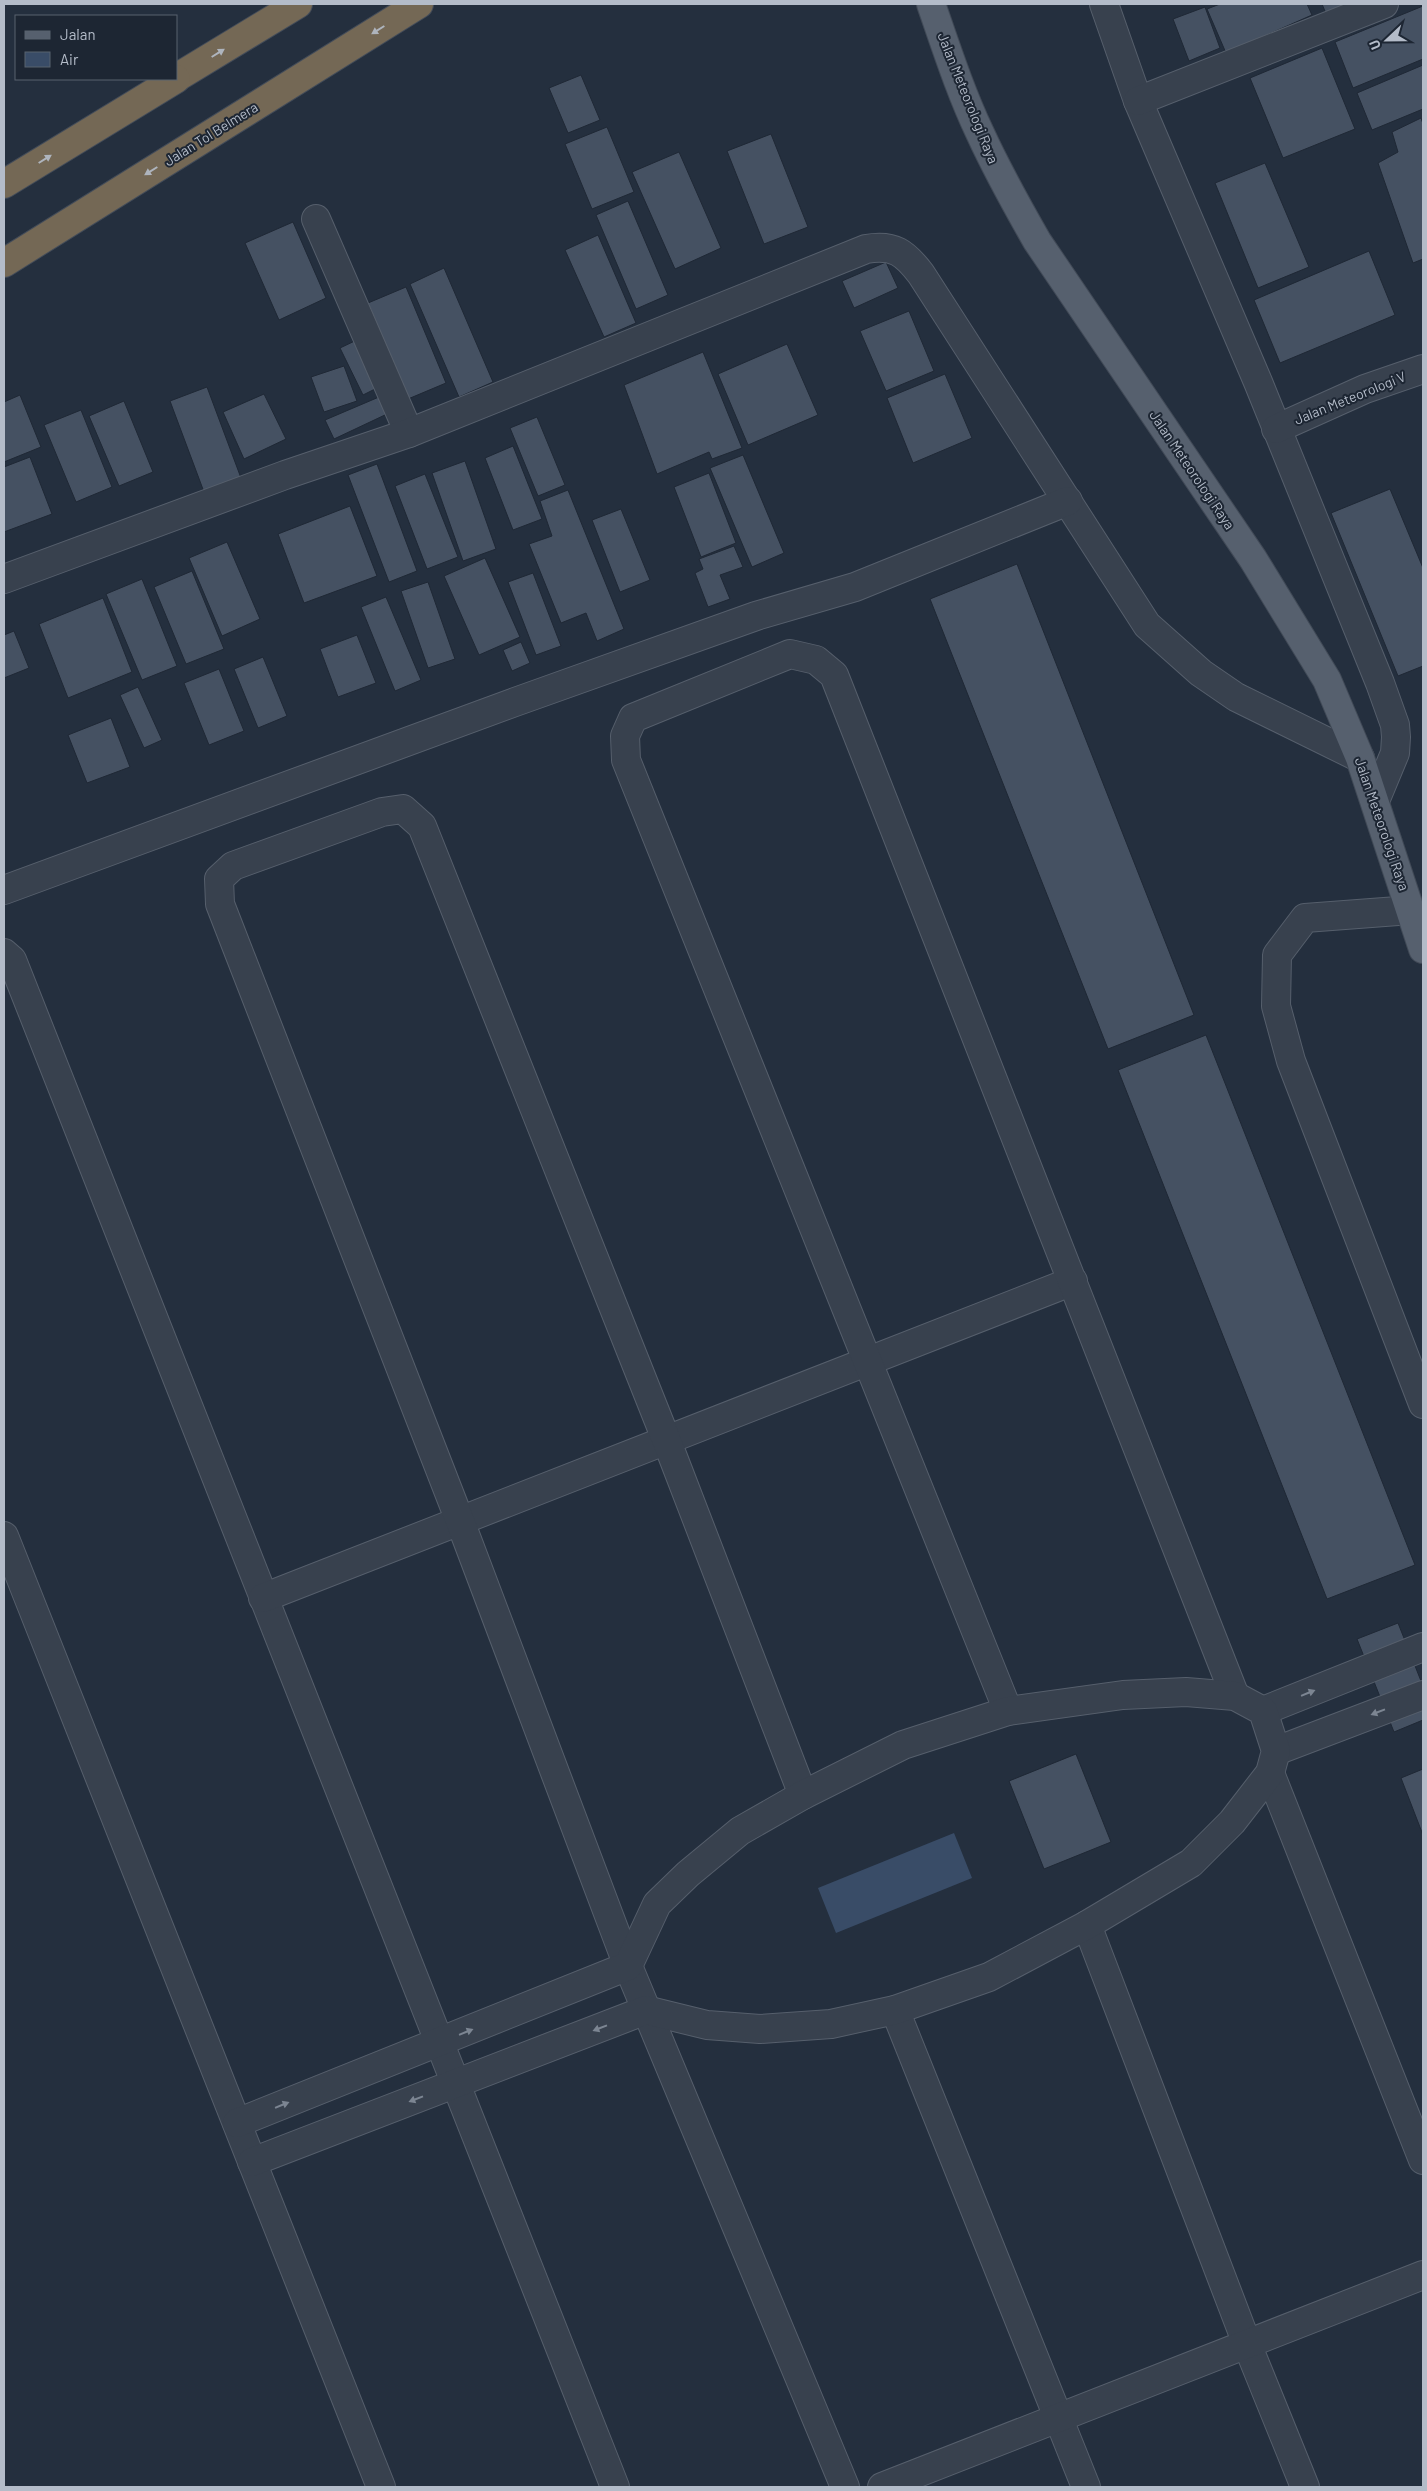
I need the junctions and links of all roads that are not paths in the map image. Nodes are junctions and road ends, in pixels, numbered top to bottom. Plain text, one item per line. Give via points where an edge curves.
1 (298, 4) edge
2 (419, 4) edge
3 (931, 4) edge
4 (1104, 4) edge
5 (1384, 4) edge
6 (178, 78) edge
7 (174, 80) edge
8 (1138, 101) junction
9 (4, 184) edge
10 (316, 219) dead end
11 (4, 264) edge
12 (1423, 369) edge
13 (1276, 429) junction
14 (409, 433) junction
15 (1068, 500) junction
16 (4, 579) edge
17 (1360, 758) junction
18 (1375, 801) junction
19 (4, 890) edge
20 (1411, 910) junction
21 (1423, 949) edge
22 (4, 953) edge
23 (1073, 1281) junction
24 (868, 1362) junction
25 (1423, 1404) edge
26 (666, 1439) junction
27 (460, 1521) junction
28 (4, 1536) edge
29 (263, 1598) junction
30 (1423, 1647) edge
31 (1423, 1695) edge
32 (1235, 1696) junction
33 (1008, 1711) junction
34 (1263, 1711) junction
35 (1273, 1762) junction
36 (803, 1795) junction
37 (1087, 1925) junction
38 (628, 1966) junction
39 (646, 2010) junction
40 (895, 2010) junction
41 (440, 2042) junction
42 (456, 2083) junction
43 (237, 2123) junction
44 (1423, 2160) edge
45 (252, 2162) junction
46 (1423, 2275) edge
47 (1247, 2344) junction
48 (1059, 2418) junction
49 (381, 2487) edge
50 (615, 2487) edge
51 (845, 2487) edge
52 (882, 2487) edge
53 (1086, 2487) edge
54 (1306, 2487) edge

6 -> 1 highway
2 -> 11 highway, Jalan Tol Belmera
3 - 17 main road, Jalan Meteorologi Raya via 979,132 1037,242 1253,559 1307,644 1327,680
4 - 8 street
5 - 8 street
9 -> 7 highway
8 - 13 street
10 - 14 street
12 - 13 street, Jalan Meteorologi V via 1365,389
13 - 18 street via 1395,725 1395,753
14 - 15 street via 866,249 881,246 900,252 921,274
14 - 16 street via 284,475
15 - 17 street via 1148,625 1175,651 1236,697
15 - 19 street via 855,587 756,616
17 - 18 main road, Jalan Meteorologi Raya
18 - 20 main road, Jalan Meteorologi Raya
20 - 21 main road, Jalan Meteorologi Raya
20 - 25 street via 1305,918 1277,955 1276,1006 1291,1061
22 - 29 street via 12,960
23 - 24 street
23 - 24 street via 834,675 816,660 790,654 633,718 625,736 626,760
23 - 32 street
24 - 26 street
24 - 33 street
26 - 27 street
26 - 27 street via 422,826 403,809 382,812 233,866 219,879 220,904
26 - 36 street
27 - 29 street
27 - 38 street
28 - 43 street
29 - 41 street
34 -> 30 street
31 -> 35 street
32 - 33 street via 1186,1692 1123,1695
32 - 34 street
33 - 36 street via 902,1745
34 - 35 street
35 - 37 street via 1232,1822 1191,1863
35 - 44 street
36 - 38 street via 740,1831 657,1904
37 - 40 street via 989,1977
37 - 47 street
38 - 39 street
41 -> 38 street
39 - 40 street via 707,2025 760,2029 831,2024
39 -> 42 street
39 - 51 street
40 - 48 street
41 - 42 street
43 -> 41 street
42 -> 45 street
42 - 50 street
43 - 45 street
45 - 49 street
46 - 47 street
47 - 48 street
47 - 54 street
48 - 52 street
48 - 53 street

